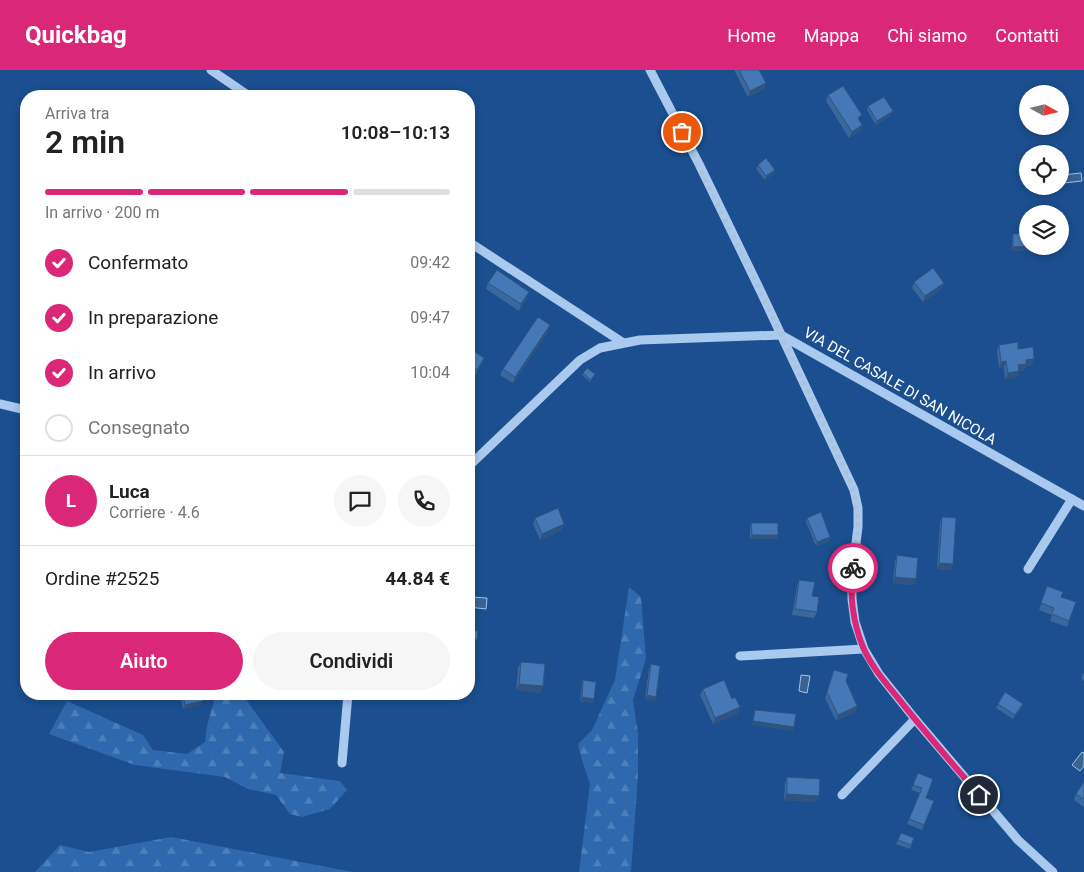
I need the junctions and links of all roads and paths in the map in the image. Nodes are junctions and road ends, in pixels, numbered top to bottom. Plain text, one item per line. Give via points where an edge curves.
1 (211, 70) edge
2 (650, 70) edge
3 (240, 90) edge
4 (475, 246) edge
5 (781, 334) junction
6 (622, 342) junction
7 (0, 404) edge
8 (20, 409) edge
9 (475, 460) edge
10 (1072, 500) junction
11 (1084, 506) edge
12 (1028, 569) dead end
13 (864, 649) junction
14 (740, 656) dead end
15 (347, 700) edge
16 (915, 719) junction
17 (342, 763) dead end
18 (842, 795) dead end
19 (1053, 872) edge

1 - 3 street
2 - 5 street
4 - 6 street
5 - 6 street, VIA DEL CASALE DI SAN NICOLA
5 - 10 street, VIA DEL CASALE DI SAN NICOLA
5 - 13 street via 854,490 858,527 851,588 855,622
6 - 9 street, VIA DEL CASALE DI SAN NICOLA via 600,348 580,360
7 - 8 street
10 - 11 street, VIA DEL CASALE DI SAN NICOLA
10 - 12 street
13 - 14 street
13 - 16 street via 878,674
15 - 17 street
16 - 18 street
16 - 19 street via 1018,840

